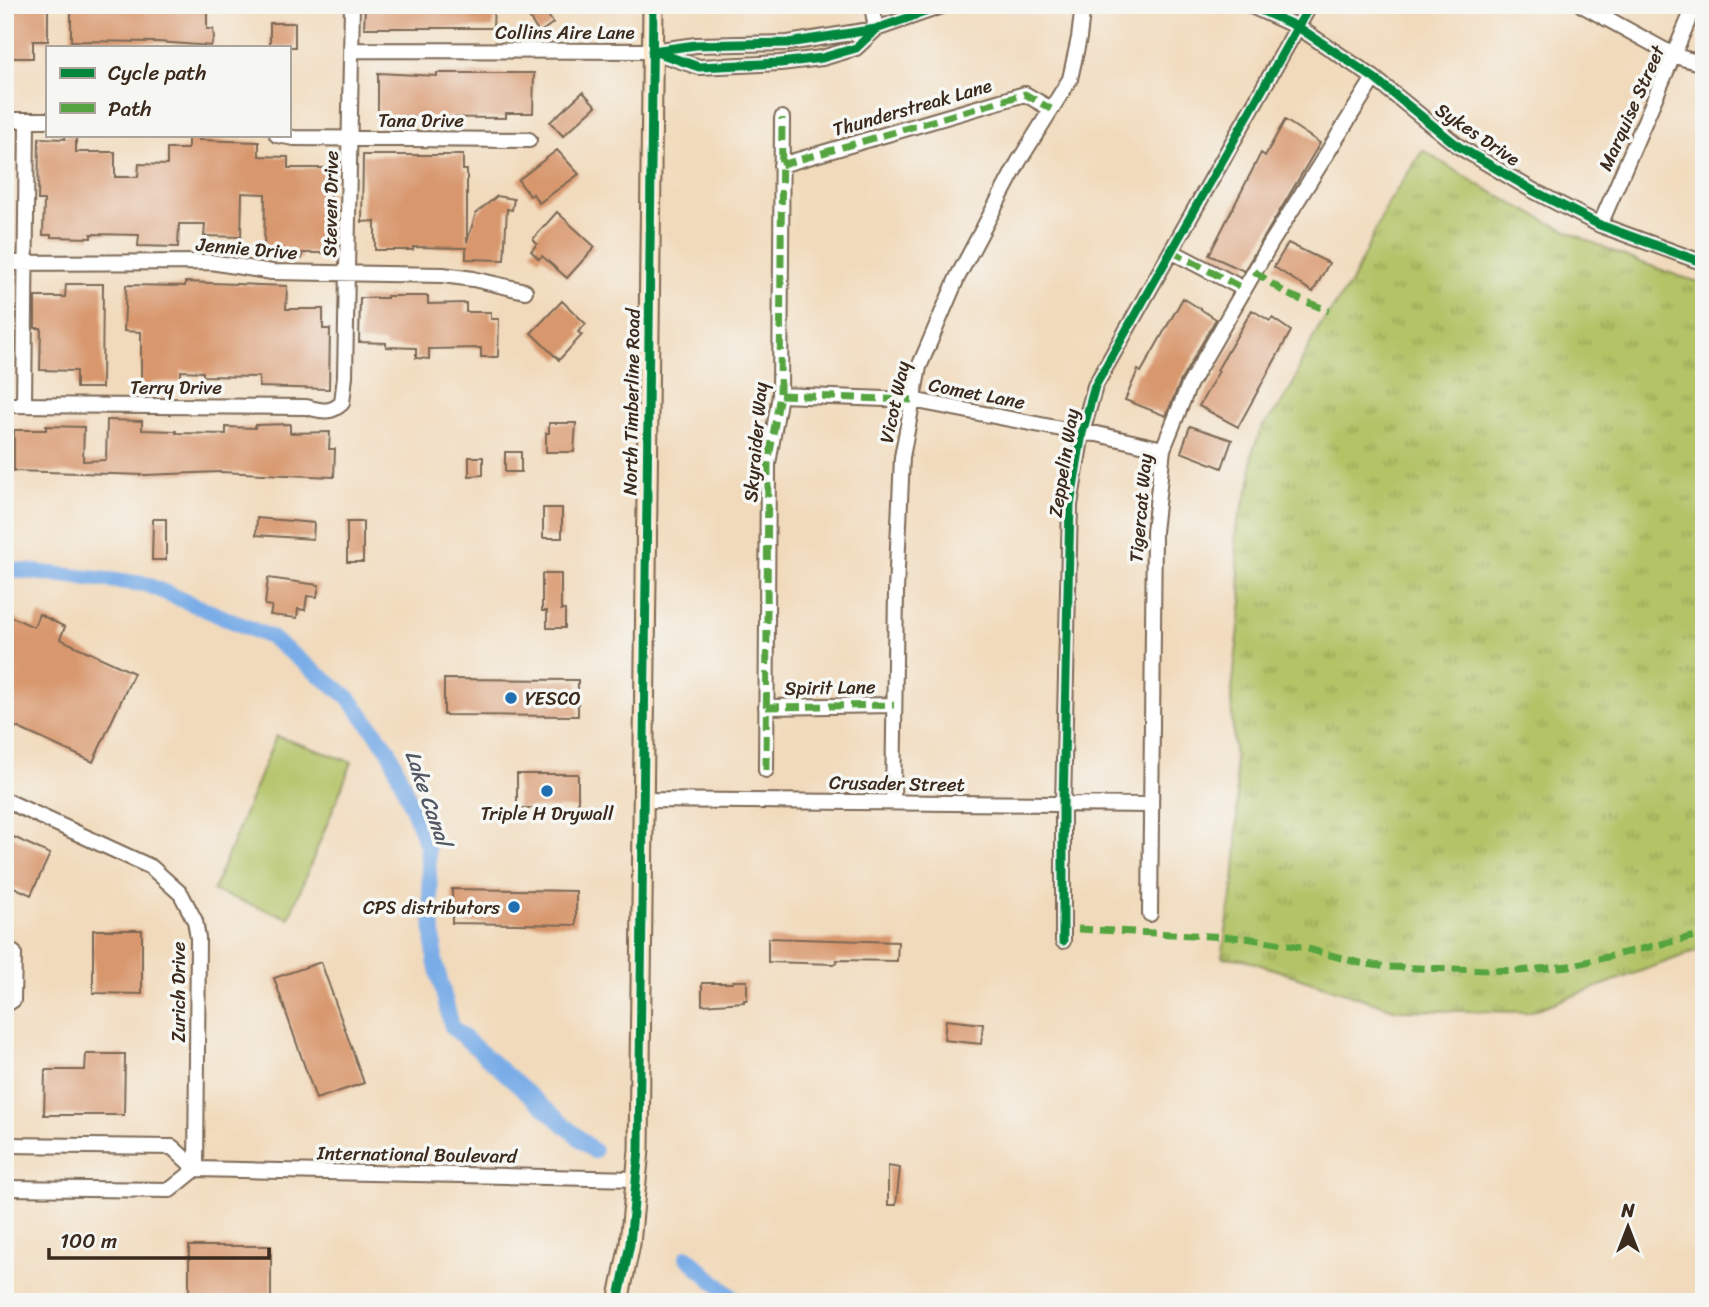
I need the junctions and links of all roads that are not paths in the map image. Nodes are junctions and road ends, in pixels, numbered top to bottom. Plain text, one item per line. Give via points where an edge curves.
1 (352, 5) edge
2 (653, 5) edge
3 (872, 5) edge
4 (945, 5) edge
5 (1083, 5) edge
6 (1249, 5) edge
7 (1310, 5) edge
8 (1582, 5) edge
9 (1695, 5) edge
10 (1298, 27) junction
11 (876, 29) junction
12 (351, 50) junction
13 (652, 51) junction
14 (1675, 56) junction
15 (1704, 64) edge
16 (1374, 78) junction
17 (1051, 109) junction
18 (782, 118) dead end
19 (5, 120) edge
20 (27, 120) junction
21 (46, 120) edge
22 (289, 136) edge
23 (350, 139) junction
24 (529, 140) dead end
25 (781, 165) junction
26 (1600, 225) junction
27 (1171, 251) junction
28 (5, 263) edge
29 (26, 263) junction
30 (1704, 263) edge
31 (347, 273) junction
32 (1244, 289) junction
33 (525, 291) dead end
34 (780, 395) junction
35 (912, 400) junction
36 (342, 403) joint
37 (5, 405) edge
38 (24, 405) junction
39 (1082, 433) junction
40 (1163, 449) junction
41 (894, 705) junction
42 (766, 707) junction
43 (766, 770) dead end
44 (5, 800) edge
45 (643, 800) junction
46 (892, 802) junction
47 (1063, 804) junction
48 (1151, 805) junction
49 (1150, 914) dead end
50 (1063, 941) dead end
51 (5, 948) edge
52 (5, 1005) edge
53 (5, 1145) edge
54 (196, 1169) junction
55 (637, 1179) junction
56 (5, 1188) edge
57 (618, 1302) edge

1 - 12 street, Steven Drive
2 - 13 main road, North Timberline Road
3 - 11 street
4 - 11 street
5 - 17 street, Vicot Way via 1070,79
6 - 10 street, Sykes Drive
7 - 10 street, Zeppelin Way
8 - 14 street
9 - 14 street, Marquise Street
10 - 16 street, Sykes Drive
10 - 27 street, Zeppelin Way
11 - 13 street via 788,43
11 - 13 street via 856,48 780,63 699,66
12 - 13 street, Collins Aire Lane
12 - 23 street, Steven Drive
13 - 45 main road, North Timberline Road
14 - 15 street
14 - 26 street, Marquise Street
16 - 26 street, Sykes Drive via 1458,146
16 - 32 street, Tigercat Way
17 - 25 street, Thunderstreak Lane via 1025,94
17 - 35 street, Vicot Way via 957,278 919,367
18 - 25 street, Skyraider Way
19 - 20 street
20 - 21 street
20 - 29 street
22 - 23 street, Tana Drive
23 - 24 street, Tana Drive
23 - 31 street, Steven Drive
25 - 34 street, Skyraider Way
26 - 30 street, Sykes Drive
27 - 32 street
27 - 39 street, Zeppelin Way via 1095,386
28 - 29 street, Jennie Drive
29 - 31 street, Jennie Drive via 211,262 272,272
29 - 38 street
31 - 33 street, Jennie Drive via 443,275
31 - 36 street, Steven Drive
32 - 40 street, Tigercat Way via 1189,385
34 - 35 street, Comet Lane
34 - 42 street, Skyraider Way via 768,464
35 - 39 street, Comet Lane
35 - 41 street, Vicot Way via 902,457
36 - 38 street, Terry Drive via 324,412 306,407
37 - 38 street, Terry Drive
39 - 40 street, Comet Lane
39 - 47 street, Zeppelin Way via 1070,505
40 - 48 street, Tigercat Way via 1154,532
41 - 42 street, Spirit Lane
41 - 46 street, Vicot Way
42 - 43 street, Skyraider Way
44 - 54 street, Zurich Drive via 151,867 186,903 198,937
45 - 46 street, Crusader Street
45 - 55 main road, North Timberline Road
46 - 47 street, Crusader Street
47 - 48 street, Crusader Street
47 - 50 street, Zeppelin Way
48 - 49 street, Tigercat Way
51 - 52 street via 14,953 13,1000
53 - 54 street via 172,1147
54 - 55 street, International Boulevard
54 - 56 street via 170,1190
55 - 57 main road, North Timberline Road

